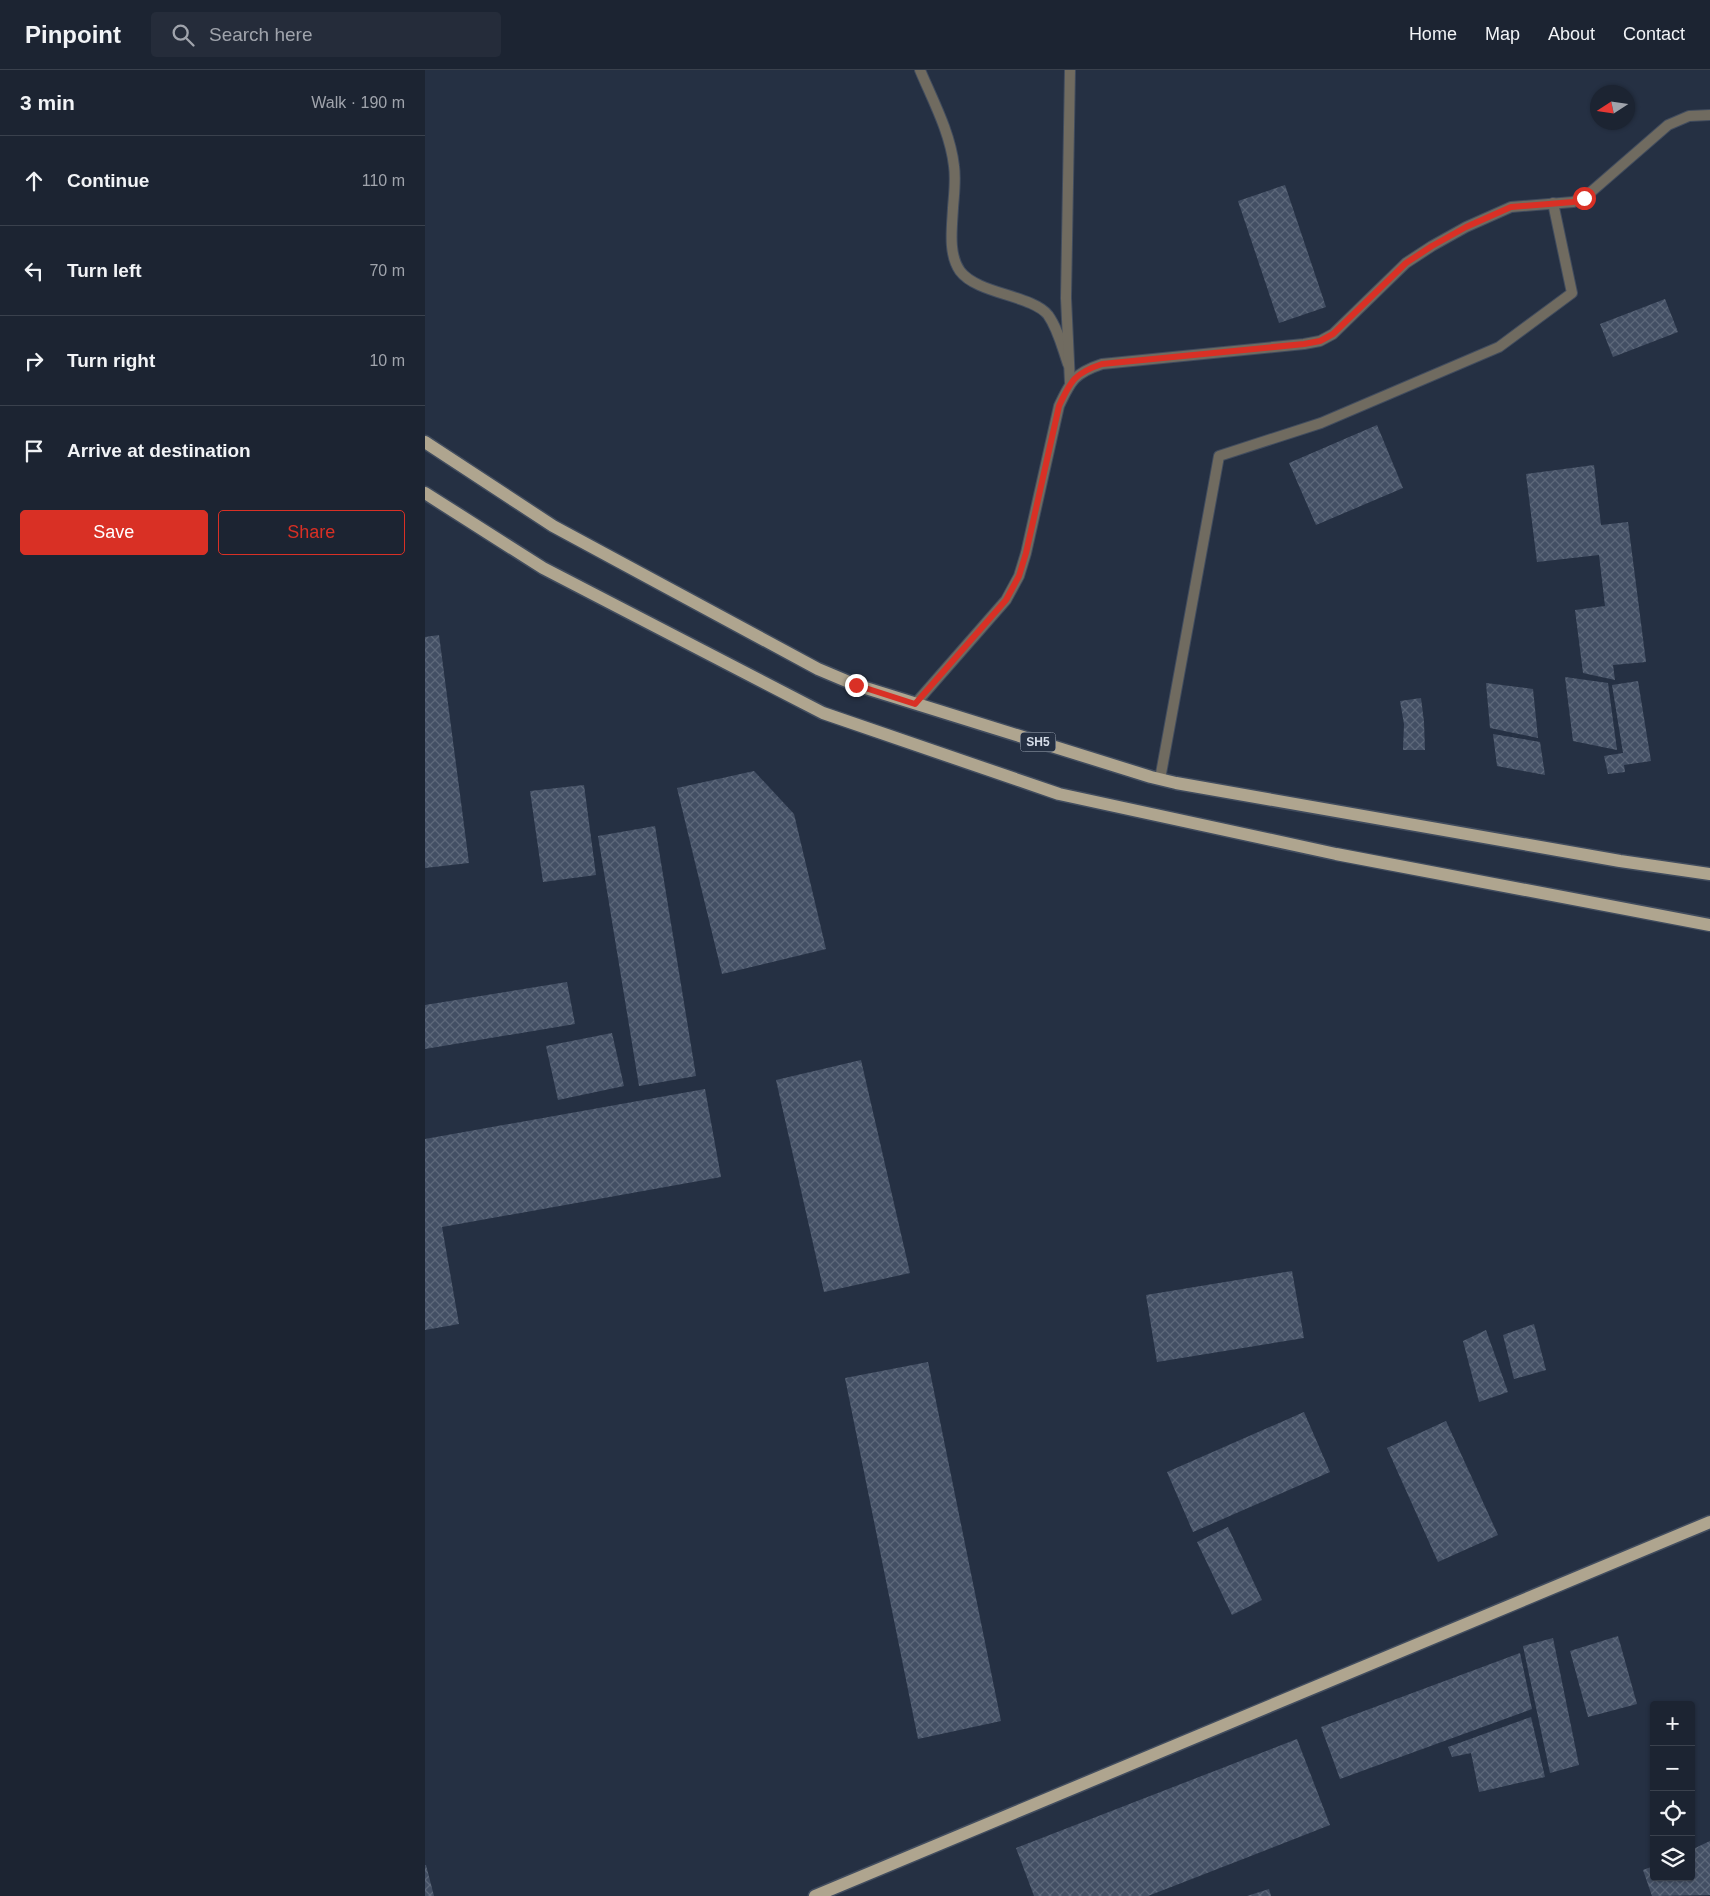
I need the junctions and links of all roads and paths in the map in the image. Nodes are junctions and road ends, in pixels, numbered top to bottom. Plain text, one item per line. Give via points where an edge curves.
1 (919, 70) edge
2 (1070, 70) edge
3 (1710, 115) edge
4 (1553, 203) junction
5 (1069, 366) junction
6 (1069, 383) junction
7 (425, 442) edge
8 (425, 493) edge
9 (915, 704) junction
10 (1159, 779) junction
11 (1710, 874) edge
12 (1710, 925) edge
13 (1710, 1522) edge
14 (815, 1896) edge

1 - 5 street via 952,150 955,169 952,244 961,272 973,282 1046,313 1055,326
2 - 5 street via 1066,298
3 - 4 street via 1689,116 1668,125 1584,198
4 - 6 street via 1511,207 1432,246 1406,263 1333,334 1320,341 1102,364 1084,370
4 - 10 street via 1572,293 1499,348 1321,424 1219,456
5 - 6 street
6 - 9 street via 1059,406 1019,576 1006,600
7 - 9 main road, SH5 via 553,526 801,660 836,678
8 - 12 main road via 543,568 823,714 1059,794 1336,854
9 - 10 main road, SH5
10 - 11 main road, SH5
13 - 14 main road

